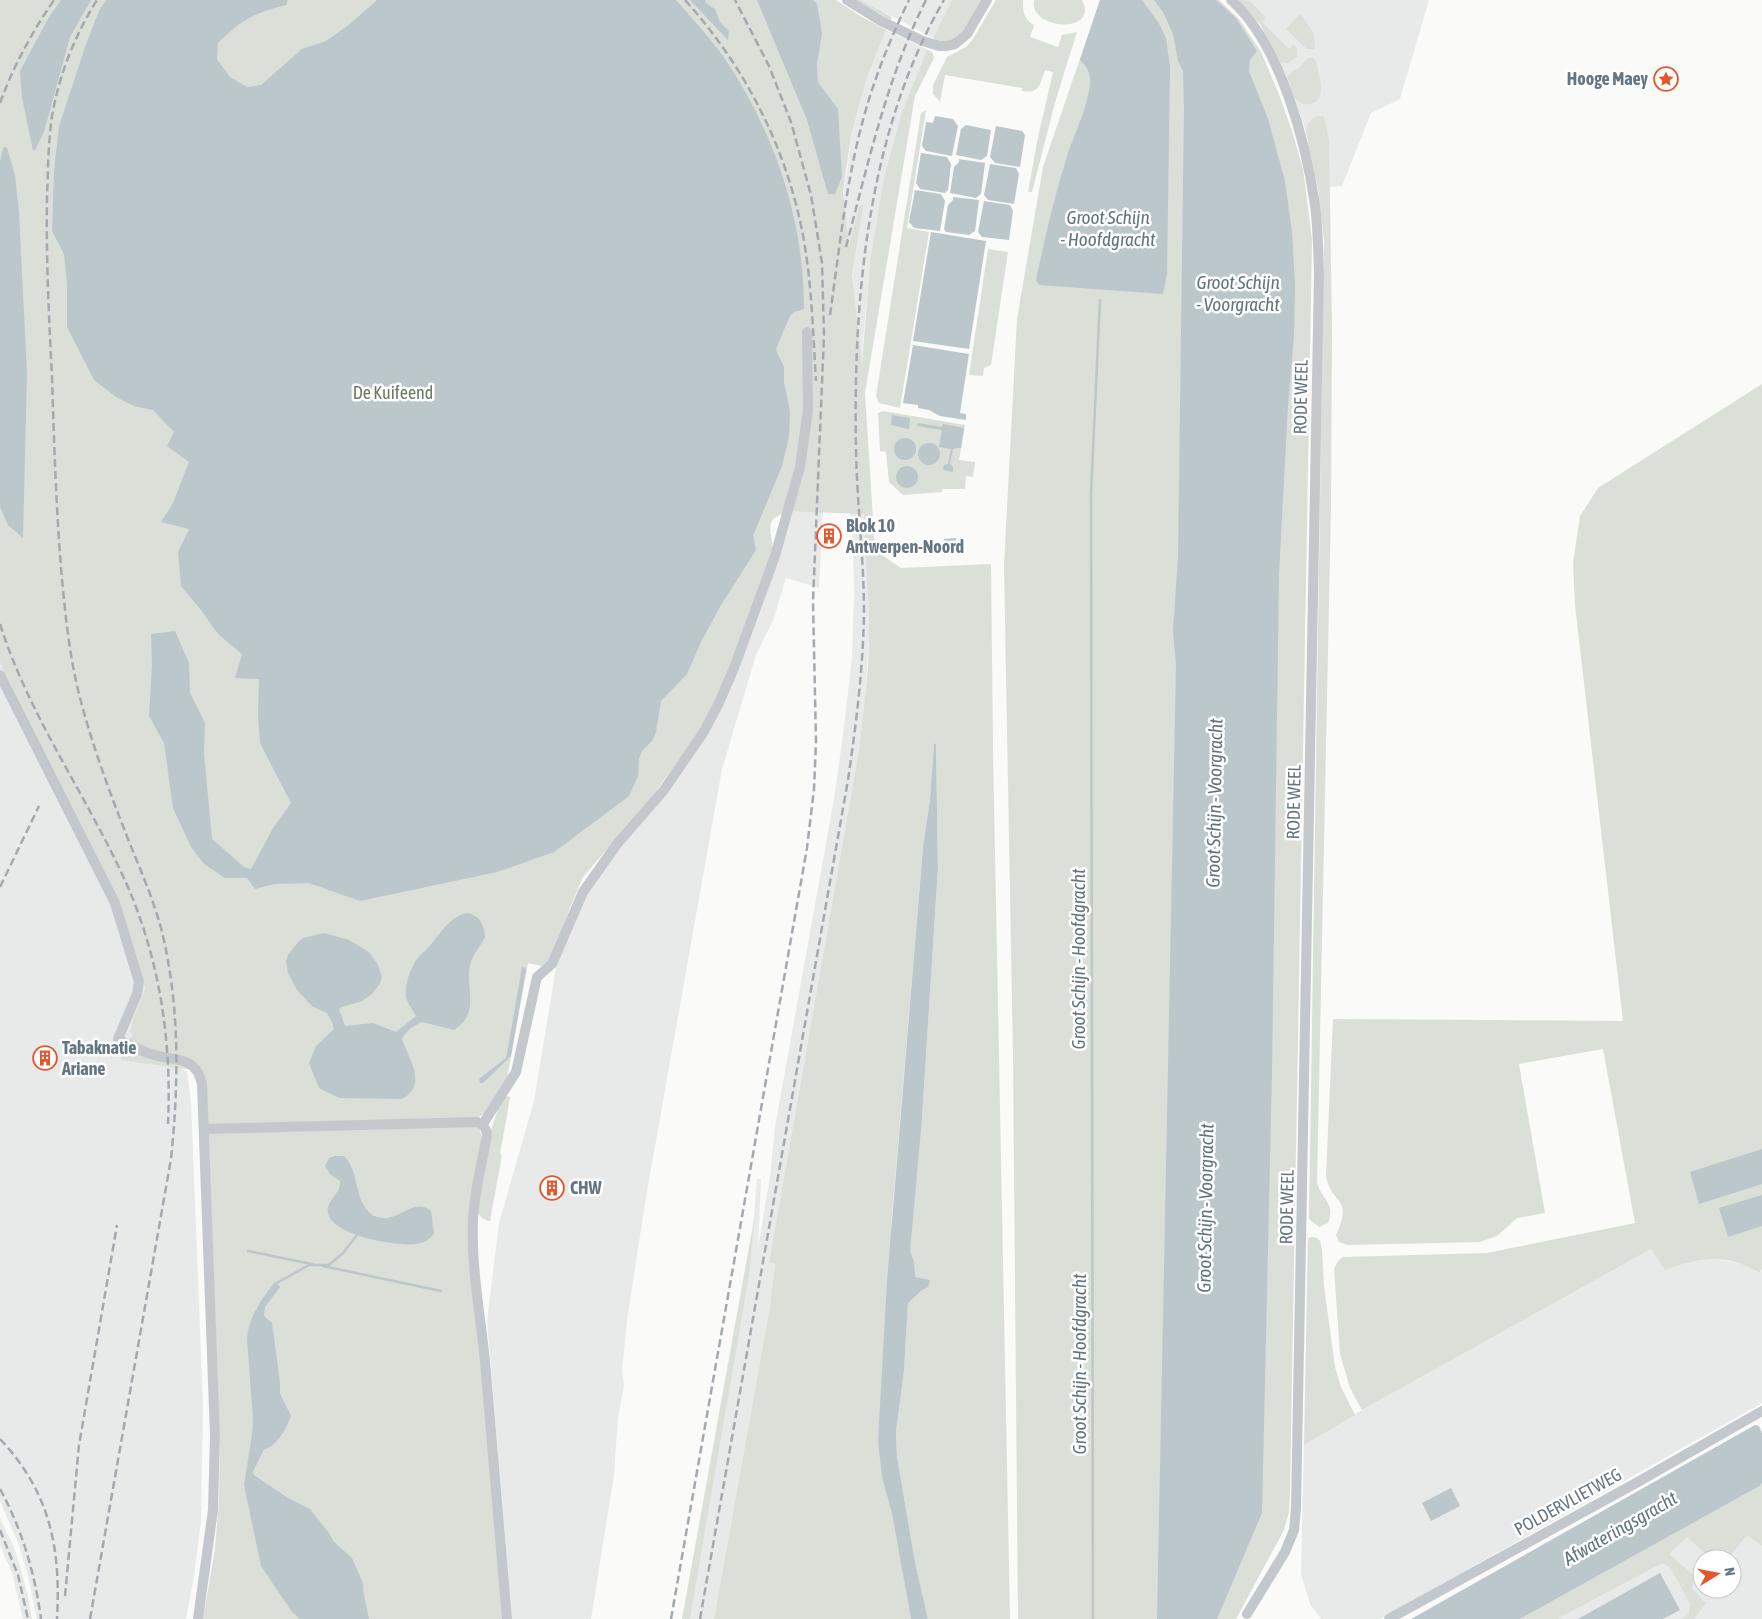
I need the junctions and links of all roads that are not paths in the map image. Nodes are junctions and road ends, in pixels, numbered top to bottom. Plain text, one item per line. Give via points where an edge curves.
1 (847, 0) edge
2 (987, 0) edge
3 (1231, 0) edge
4 (807, 332) dead end
5 (0, 675) edge
6 (483, 1124) junction
7 (205, 1129) junction
8 (1762, 1411) edge
9 (1249, 1617) edge
10 (198, 1619) edge
11 (507, 1619) edge
12 (1388, 1619) edge

1 - 2 street via 875,18 938,46 955,44 967,34
3 - 9 street, RODE WEEL via 1265,44 1296,118 1315,205 1319,273 1296,1508 1294,1530 1285,1552
4 - 6 street via 808,410 800,467 775,556 734,668 703,733 664,790 617,844 583,892 552,964 537,977 516,1072
5 - 7 street via 115,902 139,982 118,1039 153,1055 189,1062 200,1074
6 - 7 street
6 - 11 street via 487,1135 473,1231
7 - 10 street via 215,1468 210,1542
8 - 12 street, POLDERVLIETWEG

